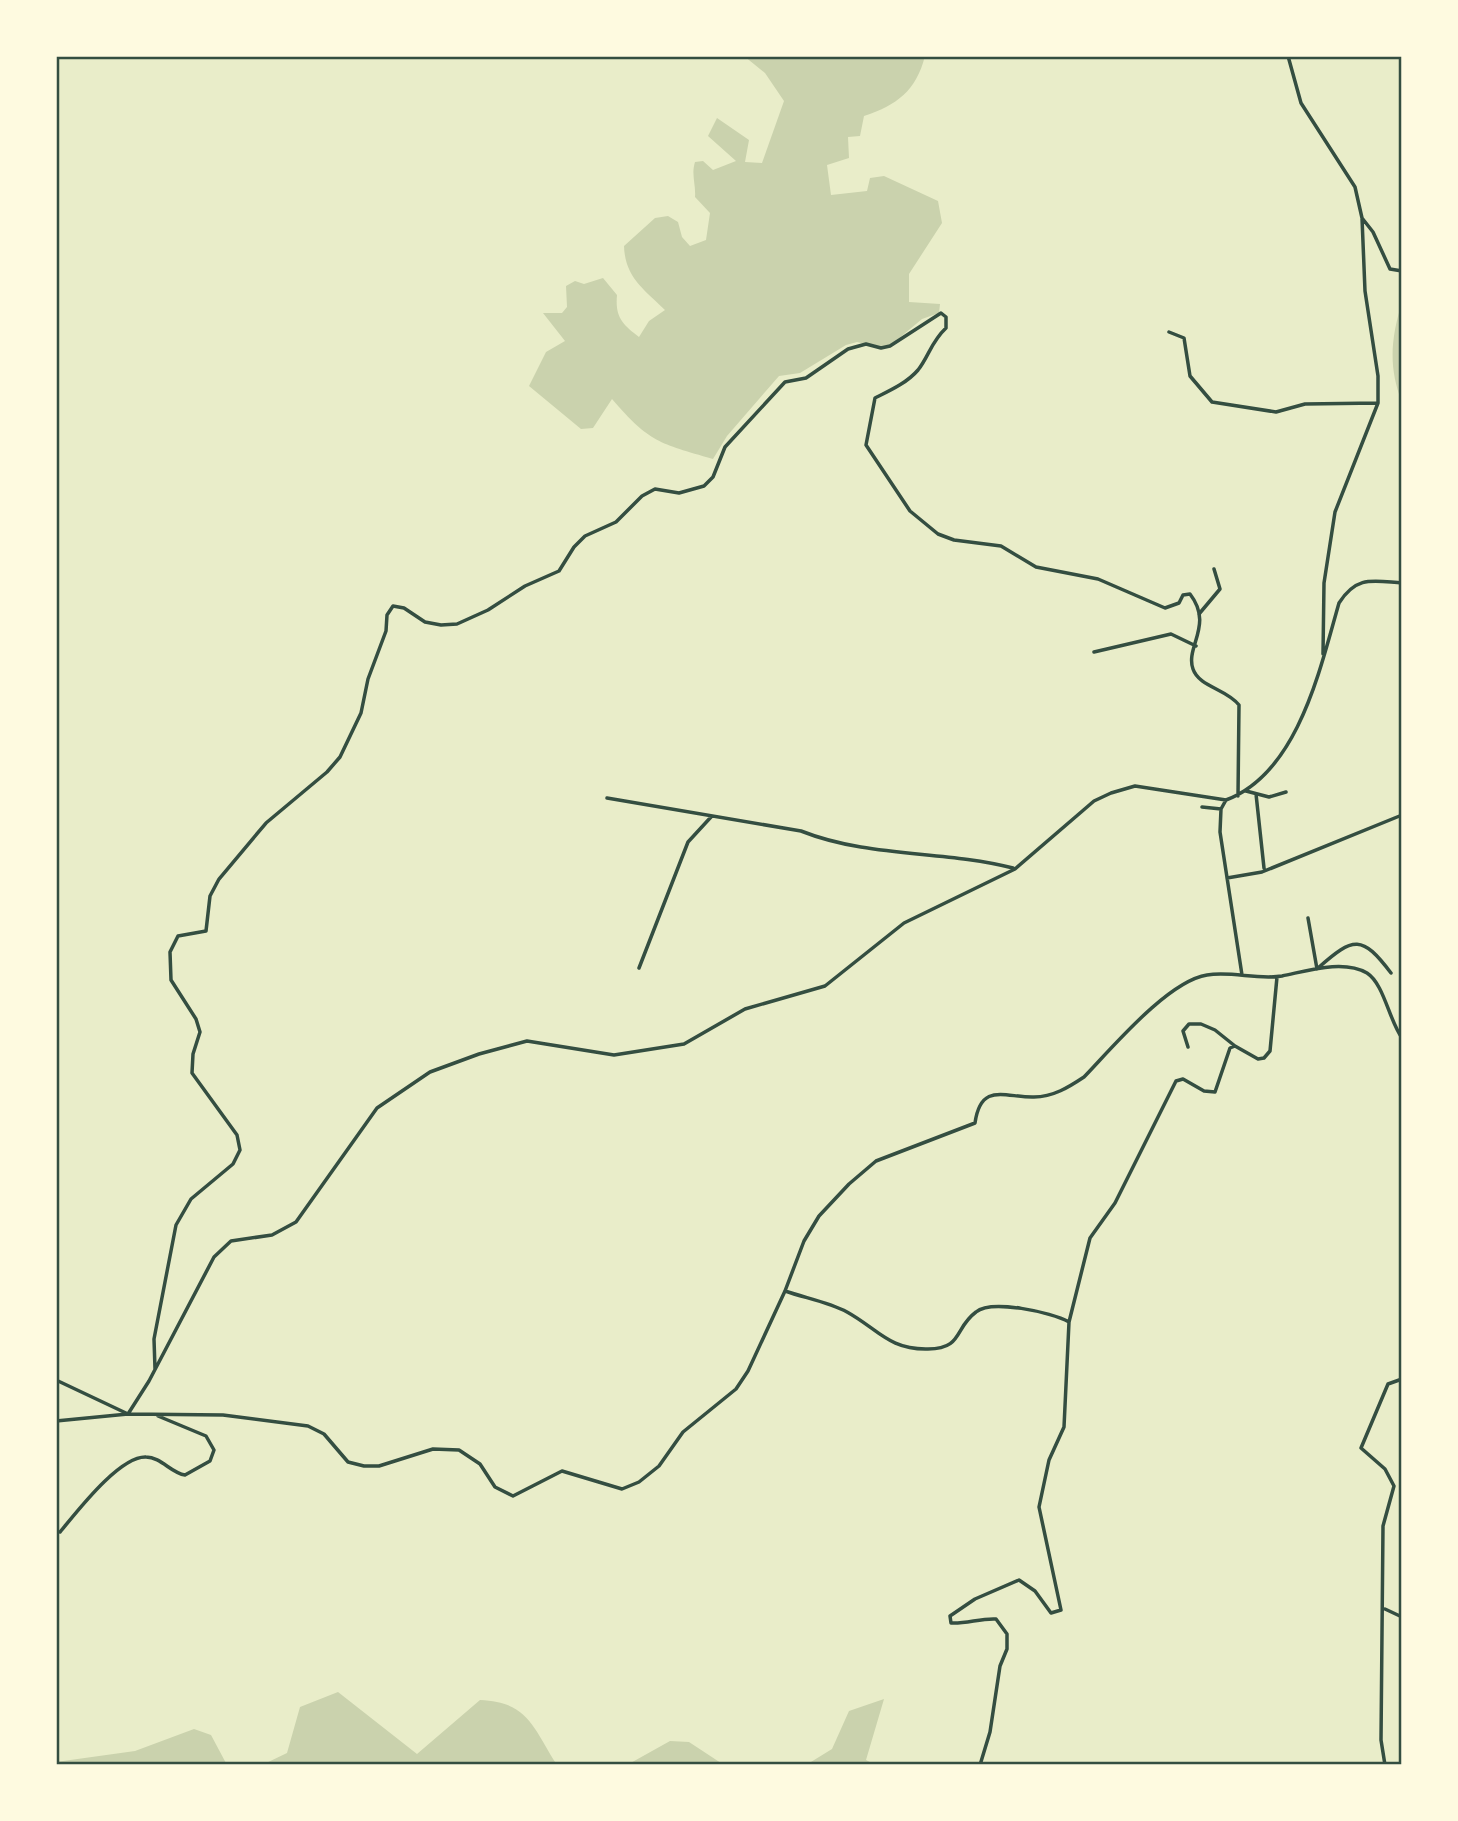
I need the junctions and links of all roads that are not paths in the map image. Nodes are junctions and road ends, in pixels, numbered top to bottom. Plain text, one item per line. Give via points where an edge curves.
1 (1288, 56) edge
2 (1362, 218) junction
3 (1402, 271) edge
4 (1169, 332) dead end
5 (1378, 403) junction
6 (1214, 569) dead end
7 (1402, 583) edge
8 (1199, 614) junction
9 (1196, 646) junction
10 (1094, 652) dead end
11 (1323, 656) junction
12 (1246, 791) junction
13 (1286, 792) dead end
14 (1255, 794) junction
15 (1238, 796) junction
16 (607, 797) dead end
17 (1226, 800) junction
18 (1202, 807) dead end
19 (1220, 809) junction
20 (1402, 815) edge
21 (711, 817) junction
22 (1264, 868) dead end
23 (1015, 869) junction
24 (1227, 878) junction
25 (1308, 918) dead end
26 (639, 968) dead end
27 (1317, 969) junction
28 (1391, 974) dead end
29 (1242, 975) junction
30 (1277, 977) junction
31 (1402, 1038) edge
32 (1235, 1046) junction
33 (1188, 1047) dead end
34 (785, 1291) junction
35 (1069, 1322) junction
36 (155, 1369) junction
37 (1402, 1379) edge
38 (56, 1380) edge
39 (128, 1414) junction
40 (156, 1415) junction
41 (56, 1421) edge
42 (60, 1532) dead end
43 (1384, 1609) junction
44 (1402, 1617) edge
45 (980, 1765) edge
46 (1385, 1765) edge

1 - 2 street via 1301,103 1355,187
2 - 3 street via 1390,269
2 - 5 street
4 - 5 street via 1184,338 1190,376 1212,402 1276,412 1305,404
5 - 11 street via 1335,512 1324,583
6 - 8 street via 1220,589
7 - 11 street via 1363,581 1349,589 1339,603
8 - 9 street
8 - 36 street via 1190,594 1165,608 1098,579 1036,567 1001,546 938,534 910,511 866,445 875,398 919,370 934,339 946,328 941,313 890,346 866,344 848,349 806,378 785,382 725,447 713,477 704,486 679,494 655,489 642,496 616,522 579,541 559,571 488,610 457,624 441,625 393,606 361,713 340,757 266,823 219,879 210,895 206,931 178,936 170,952 171,981 200,1032 192,1073 237,1135 240,1150 233,1164 191,1199 176,1225 154,1339
9 - 10 street via 1171,634
9 - 15 street via 1191,664 1194,672 1200,680 1232,695 1239,705
11 - 12 street via 1300,725 1263,776
12 - 14 street
12 - 15 street
13 - 14 street via 1269,797
14 - 22 street
15 - 17 street
16 - 21 street
17 - 19 street
17 - 23 street via 1135,786 1111,793
18 - 19 street
19 - 24 street
20 - 24 street via 1262,872
21 - 23 street via 801,831 828,842
21 - 26 street via 688,842
23 - 36 street via 904,923 825,986 745,1009 684,1044 614,1055 527,1041 430,1072 377,1108 296,1222 272,1235 231,1241 214,1257
24 - 29 street
25 - 27 street
27 - 28 street via 1349,945 1359,944 1373,949
27 - 30 street
27 - 31 street via 1343,967 1368,974 1380,989
29 - 30 street
29 - 34 street via 1204,975 1175,989 1069,1087 1034,1097 991,1095 975,1124 876,1161 819,1216
30 - 32 street via 1270,1051 1258,1059
32 - 33 street via 1202,1024 1189,1024 1182,1031
32 - 35 street via 1224,1059 1215,1092 1183,1079 1171,1088 1115,1203 1090,1238
34 - 35 street via 846,1311 891,1343 908,1348 948,1346 977,1310 992,1304 1054,1314
34 - 40 street via 736,1389 697,1418 659,1466 622,1489 562,1471 513,1496 495,1487 480,1464 459,1450 433,1449 364,1466 348,1462 324,1434 308,1426 223,1415
35 - 45 street via 1064,1427 1049,1460 1039,1507 1061,1610 1051,1613 1035,1591 1019,1580 975,1599 950,1616 956,1624 996,1619 1007,1634
36 - 39 street
37 - 43 street via 1388,1384 1362,1448 1385,1469 1394,1486 1383,1526
38 - 39 street
39 - 40 street
39 - 41 street
40 - 42 street via 206,1436 214,1450 210,1461 186,1475 156,1458 134,1461 108,1479
43 - 44 street
43 - 46 street via 1381,1740

